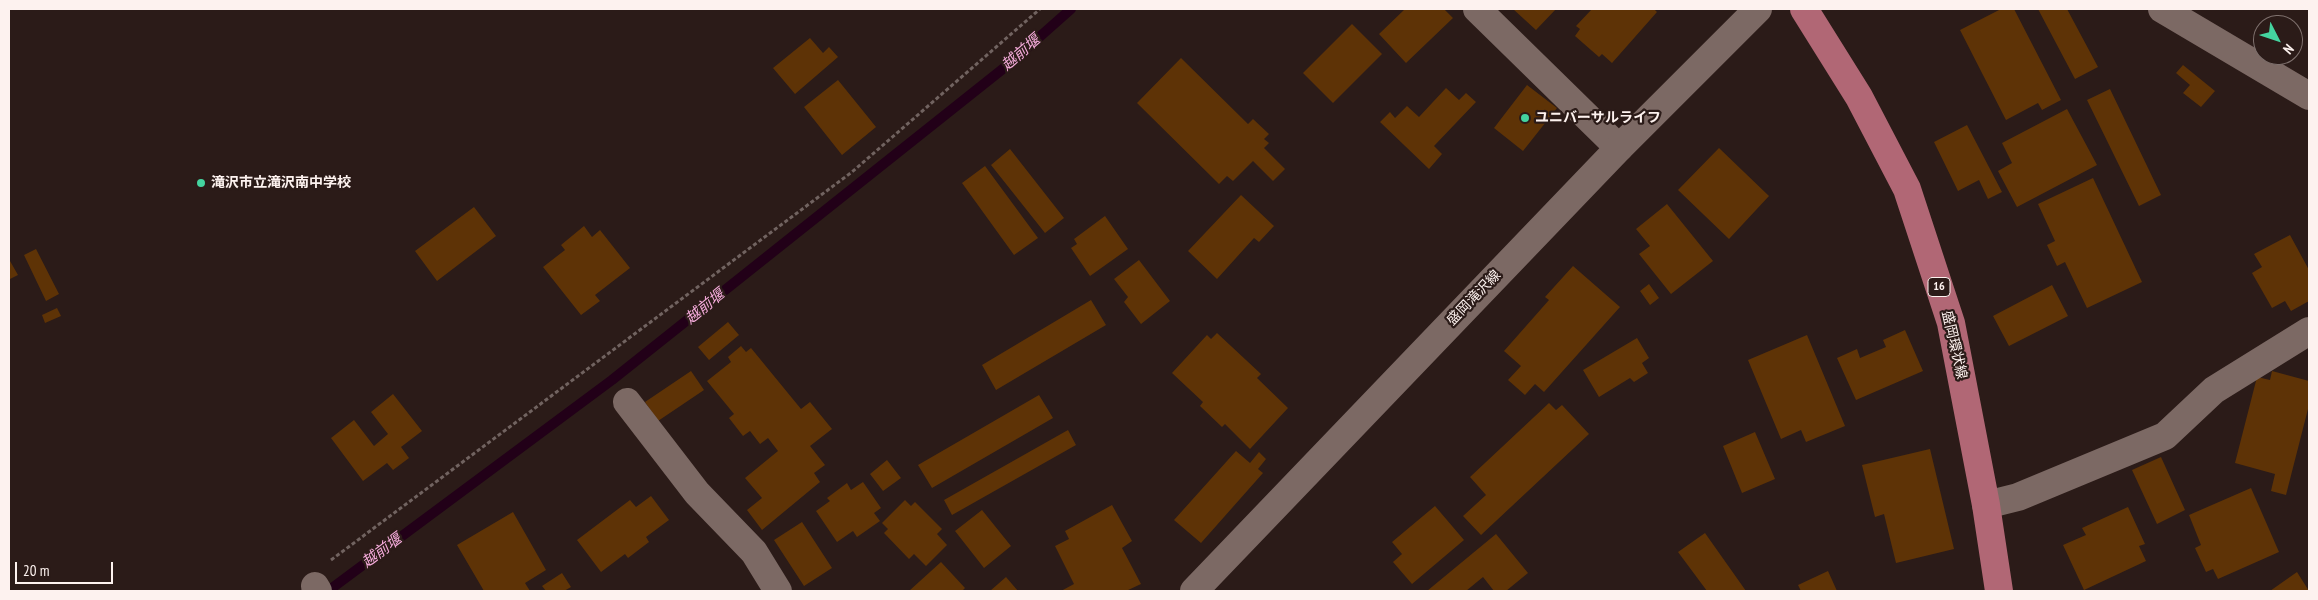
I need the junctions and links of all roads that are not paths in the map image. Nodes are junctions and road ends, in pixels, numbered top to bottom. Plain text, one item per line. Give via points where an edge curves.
1 (1477, 9) edge
2 (1758, 9) edge
3 (1804, 9) edge
4 (2162, 9) edge
5 (2309, 96) edge
6 (1619, 148) junction
7 (2309, 332) edge
8 (627, 402) dead end
9 (1986, 505) junction
10 (778, 591) edge
11 (1194, 591) edge
12 (1999, 591) edge

1 - 6 street
2 - 6 street, 盛岡滝沢線
3 - 9 main road, 盛岡環状線 / 16 via 1859,97 1907,189 1951,323
4 - 5 street
6 - 11 street, 盛岡滝沢線
7 - 9 street via 2214,390 2165,436 2018,497
8 - 10 street via 697,493 754,552
9 - 12 main road, 盛岡環状線 / 16

